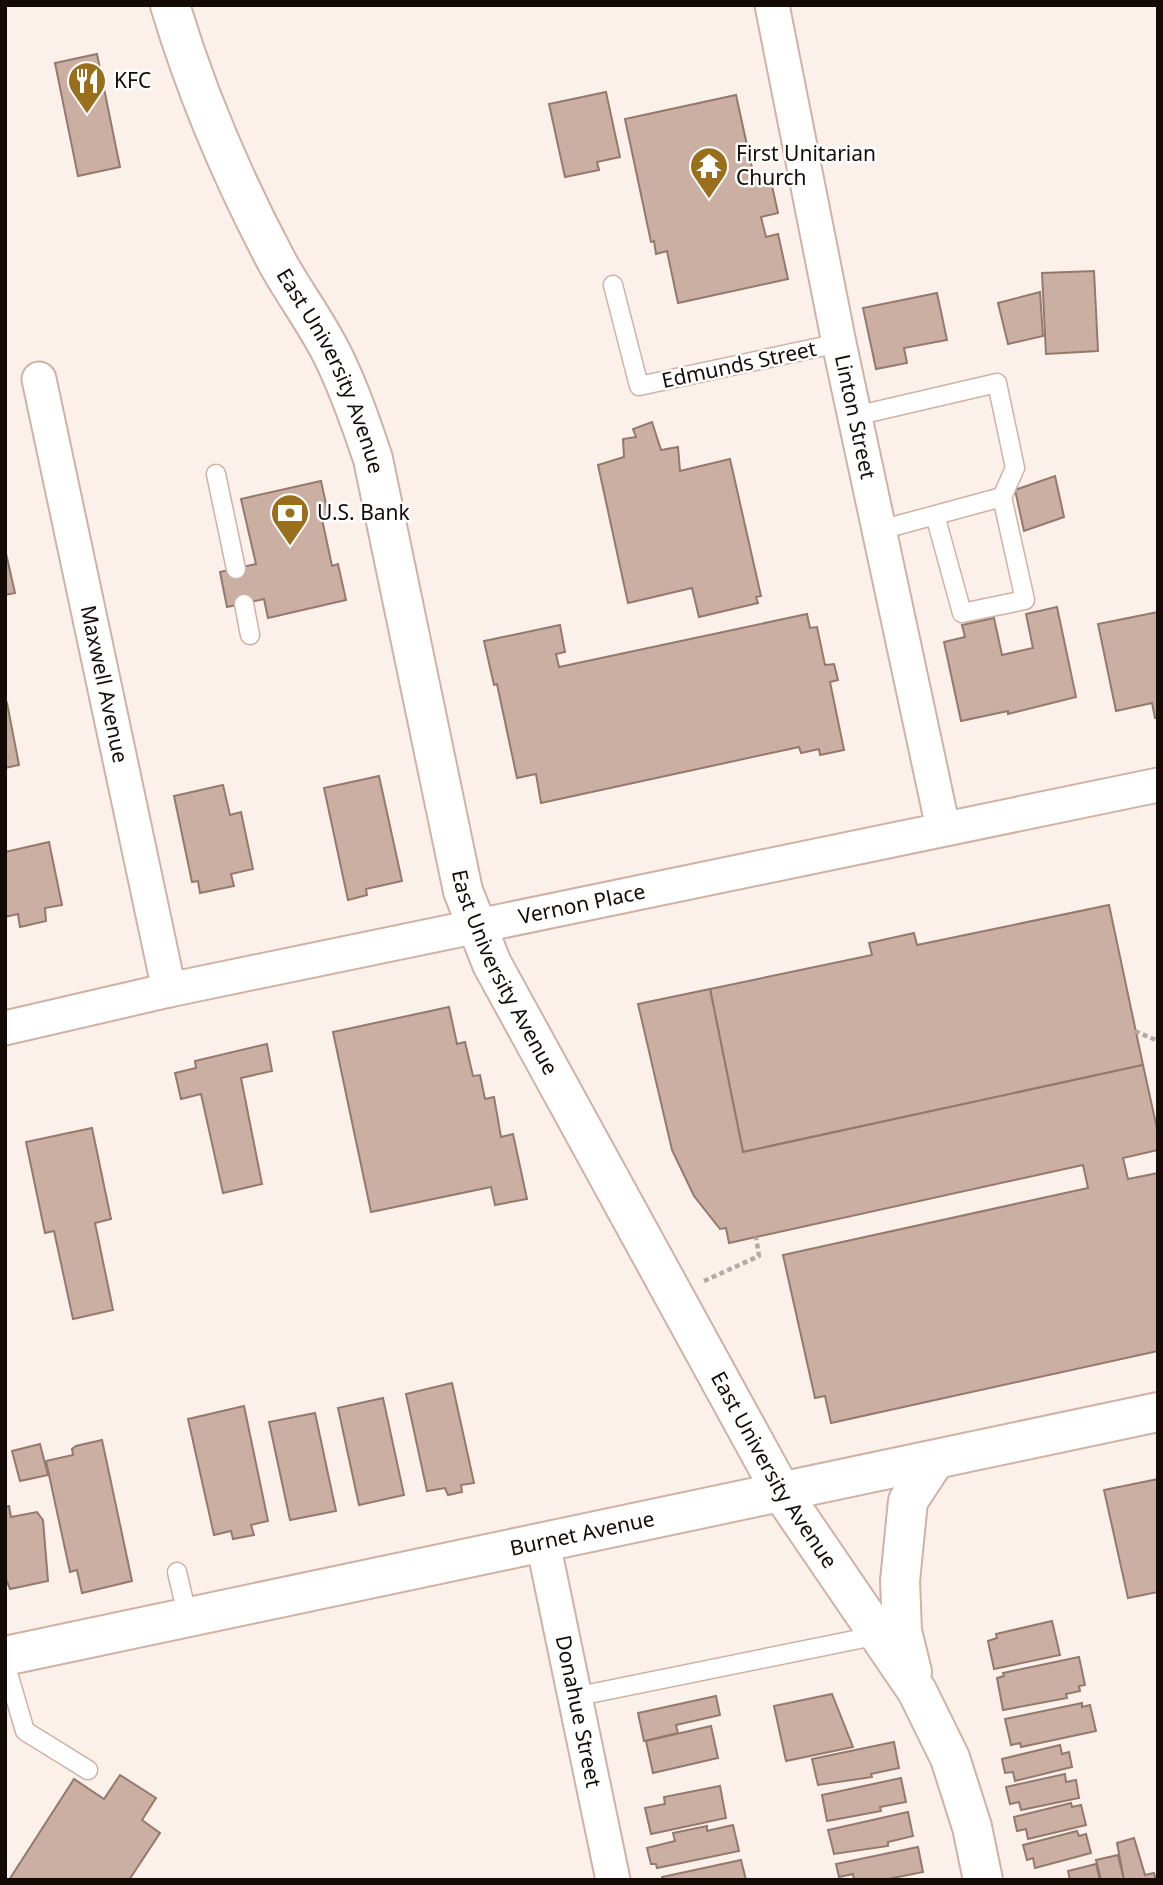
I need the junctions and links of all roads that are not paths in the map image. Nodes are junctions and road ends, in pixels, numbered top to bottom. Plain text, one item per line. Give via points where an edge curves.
1 (170, 5) edge
2 (772, 5) edge
3 (612, 285) dead end
4 (839, 343) junction
5 (39, 379) dead end
6 (855, 416) junction
7 (216, 474) dead end
8 (1002, 497) junction
9 (935, 515) junction
10 (880, 530) junction
11 (236, 569) dead end
12 (244, 604) dead end
13 (250, 635) dead end
14 (1158, 785) edge
15 (943, 828) junction
16 (475, 927) junction
17 (169, 990) junction
18 (5, 1028) edge
19 (1158, 1412) edge
20 (935, 1460) junction
21 (782, 1493) junction
22 (543, 1543) junction
23 (177, 1572) dead end
24 (188, 1618) junction
25 (879, 1635) junction
26 (5, 1656) edge
27 (5, 1663) edge
28 (917, 1691) junction
29 (574, 1698) junction
30 (88, 1770) dead end
31 (613, 1880) edge
32 (984, 1880) edge

1 - 16 street, East University Avenue via 228,165 356,404 373,459 463,891
2 - 4 street, Linton Street
3 - 4 lane, Edmunds Street via 639,386
4 - 6 street, Linton Street
5 - 17 street, Maxwell Avenue
6 - 8 lane via 997,383 1015,468
6 - 10 street, Linton Street
7 - 11 lane
8 - 9 lane
8 - 9 lane via 1025,600 962,612
9 - 10 lane
10 - 15 street, Linton Street
12 - 13 lane
14 - 15 street, Vernon Place
15 - 16 street, Vernon Place
16 - 17 street, Vernon Place
16 - 21 street, East University Avenue
17 - 18 street, Vernon Place
19 - 20 street, Burnet Avenue
20 - 21 street, Burnet Avenue
20 - 28 street via 908,1502 900,1581 902,1631
21 - 22 street, Burnet Avenue
21 - 25 street, East University Avenue
22 - 24 street, Burnet Avenue
22 - 29 street, Donahue Street
23 - 24 lane
24 - 26 street, Burnet Avenue
25 - 28 street, East University Avenue
25 - 29 lane
27 - 30 lane via 25,1731
28 - 32 street, East University Avenue via 950,1758
29 - 31 street, Donahue Street

